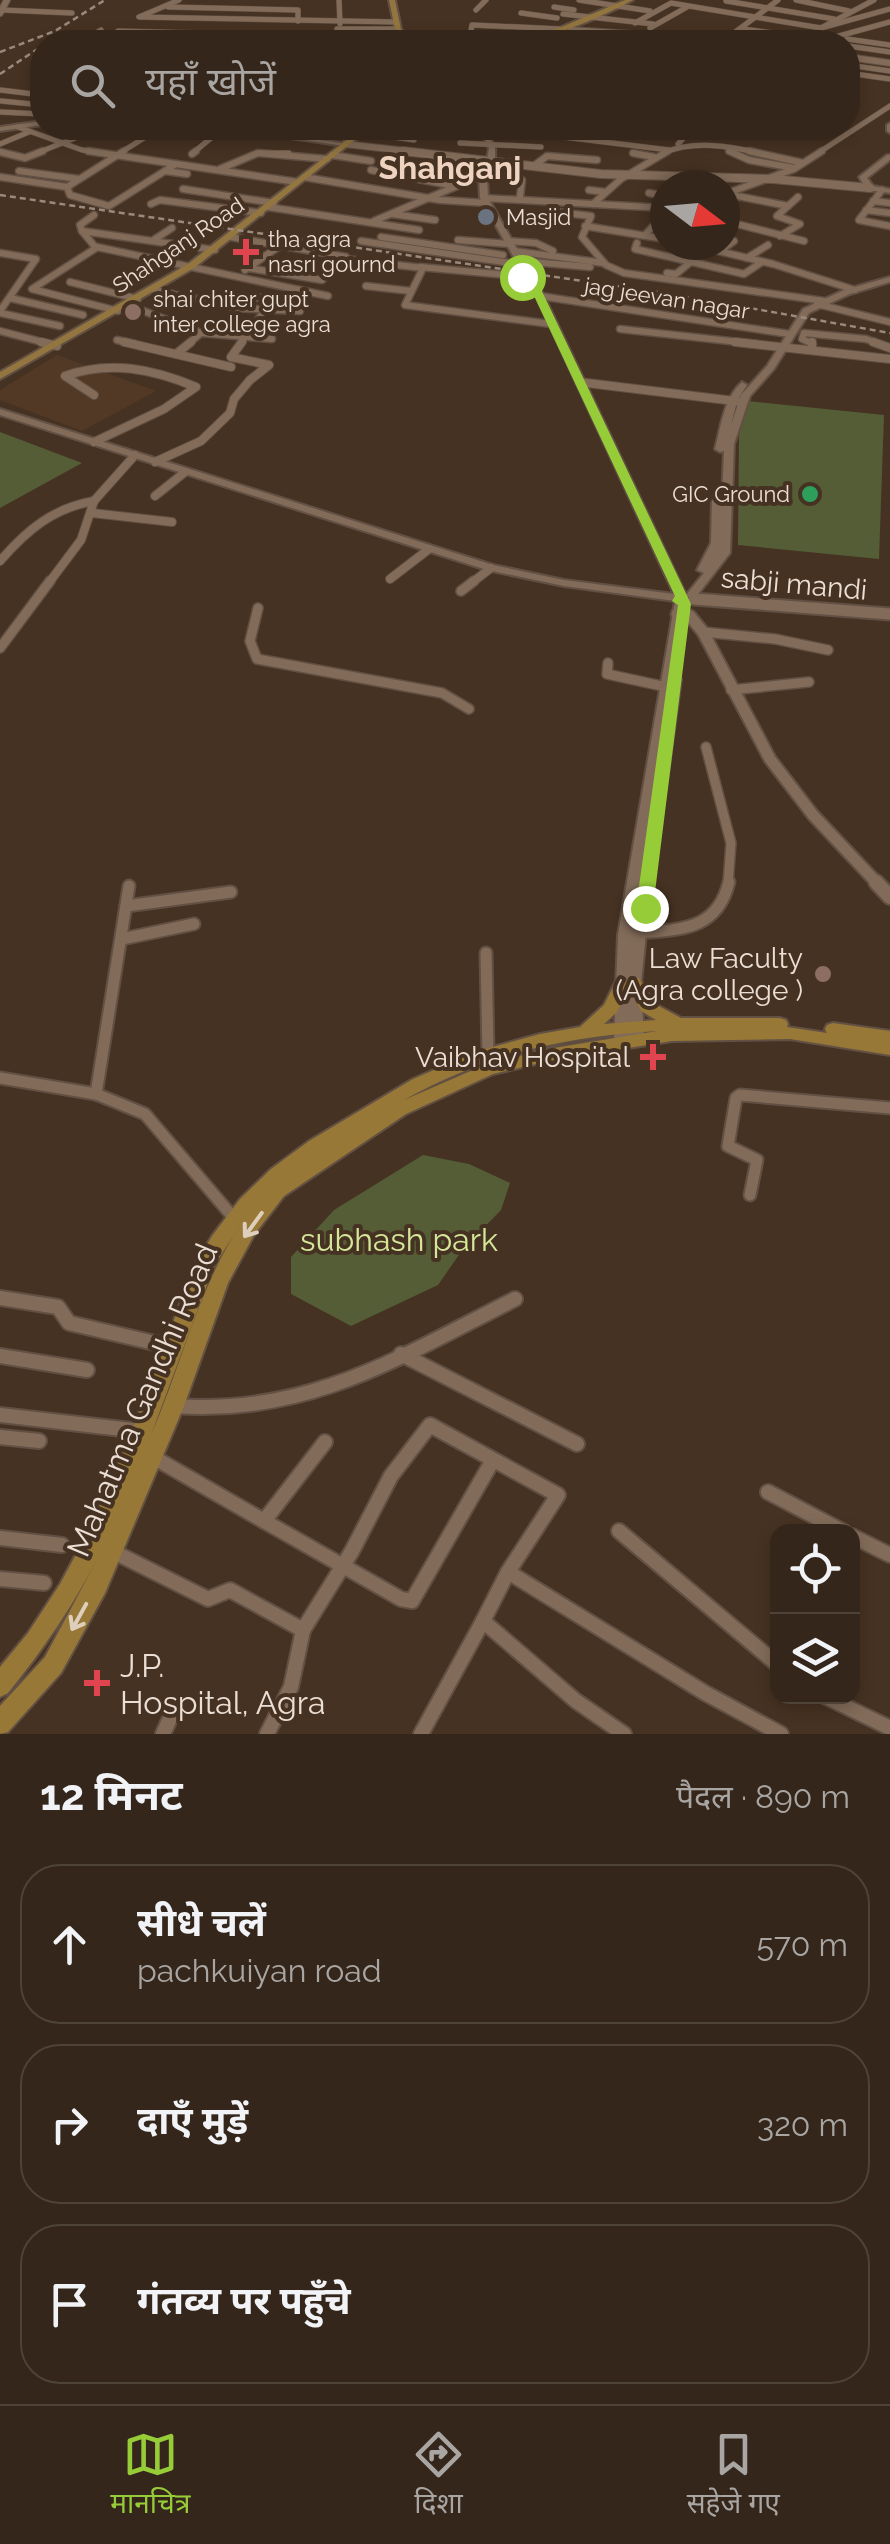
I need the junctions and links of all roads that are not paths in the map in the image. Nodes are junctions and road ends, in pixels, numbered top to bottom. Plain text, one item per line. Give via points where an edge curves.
1 (7, 0) edge
2 (179, 0) edge
3 (231, 0) edge
4 (297, 0) edge
5 (339, 0) edge
6 (392, 0) edge
7 (486, 0) edge
8 (579, 0) edge
9 (675, 0) edge
10 (727, 0) edge
11 (778, 0) edge
12 (796, 0) edge
13 (824, 0) edge
14 (874, 0) edge
15 (594, 2) edge
16 (622, 3) edge
17 (566, 4) dead end
18 (690, 4) junction
19 (816, 4) junction
20 (771, 6) junction
21 (162, 7) junction
22 (554, 7) dead end
23 (584, 7) junction
24 (223, 8) junction
25 (658, 8) junction
26 (705, 8) junction
27 (890, 9) edge
28 (298, 10) junction
29 (476, 10) dead end
30 (575, 10) junction
31 (1, 11) edge
32 (852, 11) junction
33 (650, 12) junction
34 (72, 13) dead end
35 (521, 13) dead end
36 (761, 14) junction
37 (560, 16) junction
38 (150, 19) junction
39 (176, 19) junction
40 (579, 19) junction
41 (834, 19) junction
42 (217, 20) junction
43 (226, 20) junction
44 (261, 20) junction
45 (298, 21) junction
46 (341, 22) junction
47 (890, 22) edge
48 (635, 23) junction
49 (653, 24) junction
50 (397, 26) junction
51 (821, 28) junction
52 (337, 29) joint
53 (561, 29) junction
54 (743, 29) joint
55 (137, 30) edge
56 (170, 30) edge
57 (220, 30) edge
58 (258, 30) edge
59 (400, 30) edge
60 (471, 30) edge
61 (558, 30) edge
62 (571, 30) edge
63 (650, 30) edge
64 (749, 30) edge
65 (860, 32) edge
66 (890, 36) edge
67 (860, 41) edge
68 (878, 43) junction
69 (860, 49) edge
70 (860, 56) edge
71 (888, 57) edge
72 (860, 71) edge
73 (860, 74) edge
74 (890, 75) edge
75 (0, 90) edge
76 (17, 92) junction
77 (30, 94) edge
78 (0, 102) edge
79 (28, 104) joint
80 (890, 106) edge
81 (0, 112) edge
82 (13, 113) junction
83 (30, 116) edge
84 (30, 122) edge
85 (862, 124) edge
86 (18, 127) junction
87 (0, 130) edge
88 (30, 132) joint
89 (50, 140) edge
90 (70, 140) edge
91 (141, 140) edge
92 (209, 140) edge
93 (317, 140) edge
94 (350, 140) edge
95 (488, 140) edge
96 (598, 140) edge
97 (683, 140) edge
98 (708, 140) edge
99 (839, 140) edge
100 (460, 143) dead end
101 (0, 144) edge
102 (60, 144) junction
103 (345, 144) junction
104 (700, 144) junction
105 (710, 144) junction
106 (678, 146) junction
107 (491, 147) junction
108 (541, 147) dead end
109 (669, 150) junction
110 (0, 152) edge
111 (634, 153) dead end
112 (192, 154) dead end
113 (116, 156) junction
114 (329, 157) junction
115 (655, 157) junction
116 (890, 157) edge
117 (491, 160) junction
118 (597, 160) dead end
119 (371, 162) dead end
120 (426, 162) dead end
121 (176, 164) junction
122 (804, 164) junction
123 (535, 166) junction
124 (220, 168) junction
125 (795, 168) junction
126 (371, 170) dead end
127 (18, 171) dead end
128 (165, 171) junction
129 (187, 174) dead end
130 (483, 175) junction
131 (405, 176) junction
132 (624, 176) junction
133 (863, 176) junction
134 (0, 177) edge
135 (518, 177) dead end
136 (80, 179) junction
137 (773, 179) junction
138 (300, 180) junction
139 (842, 184) junction
140 (67, 186) junction
141 (456, 186) junction
142 (870, 188) junction
143 (183, 189) dead end
144 (740, 189) edge
145 (589, 190) dead end
146 (886, 191) edge
147 (605, 192) junction
148 (740, 196) edge
149 (798, 197) dead end
150 (520, 198) junction
151 (424, 199) junction
152 (874, 200) junction
153 (485, 201) junction
154 (890, 203) edge
155 (151, 204) dead end
156 (593, 204) junction
157 (788, 206) junction
158 (268, 208) junction
159 (650, 209) edge
160 (866, 210) junction
161 (558, 212) dead end
162 (388, 213) junction
163 (890, 213) edge
164 (94, 215) dead end
165 (435, 220) dead end
166 (372, 222) junction
167 (740, 225) edge
168 (585, 226) junction
169 (890, 226) edge
170 (650, 227) edge
171 (172, 228) dead end
172 (419, 230) dead end
173 (82, 231) junction
174 (645, 235) junction
175 (650, 236) edge
176 (779, 236) junction
177 (231, 237) junction
178 (364, 238) dead end
179 (154, 240) junction
180 (458, 240) dead end
181 (804, 242) dead end
182 (637, 243) dead end
183 (768, 245) dead end
184 (96, 247) junction
185 (278, 247) dead end
186 (215, 250) junction
187 (553, 251) dead end
188 (0, 253) edge
189 (516, 253) junction
190 (740, 257) edge
191 (345, 259) junction
192 (746, 259) junction
193 (692, 261) junction
194 (762, 262) junction
195 (191, 266) junction
196 (607, 266) junction
197 (420, 267) junction
198 (248, 268) junction
199 (673, 277) junction
200 (231, 278) junction
201 (532, 280) junction
202 (890, 281) edge
203 (70, 282) dead end
204 (366, 286) dead end
205 (153, 290) junction
206 (854, 290) junction
207 (411, 291) junction
208 (793, 291) dead end
209 (328, 296) dead end
210 (540, 296) junction
211 (841, 296) junction
212 (290, 297) dead end
213 (10, 298) junction
214 (138, 299) junction
215 (821, 303) junction
216 (123, 308) junction
217 (232, 308) dead end
218 (266, 310) junction
219 (300, 311) dead end
220 (0, 312) edge
221 (83, 315) dead end
222 (660, 315) junction
223 (38, 322) junction
224 (890, 322) edge
225 (551, 324) junction
226 (60, 326) dead end
227 (29, 327) dead end
228 (620, 329) dead end
229 (0, 331) edge
230 (201, 333) junction
231 (654, 334) junction
232 (789, 334) junction
233 (245, 337) junction
234 (272, 338) dead end
235 (117, 340) dead end
236 (57, 346) junction
237 (783, 346) junction
238 (890, 348) edge
239 (812, 350) junction
240 (176, 354) junction
241 (890, 359) edge
242 (231, 367) dead end
243 (0, 379) edge
244 (578, 382) junction
245 (94, 395) dead end
246 (738, 402) junction
247 (0, 404) edge
248 (0, 412) edge
249 (58, 430) junction
250 (94, 442) junction
251 (135, 455) junction
252 (155, 462) junction
253 (185, 472) junction
254 (155, 496) dead end
255 (94, 501) junction
256 (92, 513) junction
257 (172, 522) dead end
258 (429, 549) junction
259 (0, 560) edge
260 (492, 568) junction
261 (390, 579) dead end
262 (460, 591) dead end
263 (684, 602) junction
264 (258, 608) dead end
265 (890, 614) edge
266 (703, 632) junction
267 (0, 648) edge
268 (828, 650) dead end
269 (608, 663) dead end
270 (810, 682) dead end
271 (668, 688) junction
272 (731, 690) junction
273 (469, 709) dead end
274 (706, 747) dead end
275 (129, 886) dead end
276 (230, 892) dead end
277 (890, 897) edge
278 (638, 903) junction
279 (126, 906) junction
280 (194, 924) dead end
281 (639, 932) junction
282 (122, 939) junction
283 (486, 953) dead end
284 (628, 984) junction
285 (678, 1025) junction
286 (582, 1034) junction
287 (629, 1035) junction
288 (890, 1037) edge
289 (890, 1048) edge
290 (488, 1054) junction
291 (0, 1078) edge
292 (96, 1094) junction
293 (890, 1108) edge
294 (750, 1195) dead end
295 (232, 1218) junction
296 (0, 1298) edge
297 (515, 1299) dead end
298 (172, 1347) junction
299 (402, 1354) junction
300 (0, 1356) edge
301 (87, 1370) dead end
302 (174, 1406) junction
303 (0, 1415) edge
304 (140, 1431) junction
305 (0, 1437) edge
306 (38, 1441) dead end
307 (325, 1442) dead end
308 (577, 1444) dead end
309 (153, 1457) junction
310 (493, 1460) junction
311 (768, 1492) dead end
312 (264, 1521) junction
313 (829, 1524) edge
314 (620, 1531) dead end
315 (0, 1538) edge
316 (860, 1540) edge
317 (62, 1545) dead end
318 (112, 1551) junction
319 (890, 1556) edge
320 (343, 1565) junction
321 (508, 1572) junction
322 (0, 1579) edge
323 (44, 1583) dead end
324 (483, 1621) junction
325 (302, 1630) junction
326 (770, 1657) edge
327 (0, 1684) edge
328 (178, 1703) dead end
329 (840, 1704) edge
330 (0, 1724) edge
331 (890, 1728) edge
332 (163, 1734) edge
333 (267, 1734) edge
334 (421, 1734) edge
335 (624, 1734) edge
336 (781, 1734) edge

1 - 31 street
2 - 21 street
3 - 24 street
4 - 28 street
5 - 46 street
6 - 50 main road
7 - 29 street
8 - 15 street
9 - 18 street
10 - 20 street
10 - 26 street
11 - 20 street
12 - 19 street
13 - 19 street
14 - 32 street
15 - 16 street
15 - 23 street
16 - 25 street
16 - 33 street
16 - 40 main road
17 - 23 street
18 - 25 street
18 - 26 street
18 - 49 street
19 - 32 street
20 - 36 street
20 - 41 street
21 - 24 street
21 - 38 street via 138,18
22 - 30 street
23 - 30 street
24 - 28 street
24 - 42 street
25 - 33 street
26 - 36 street
27 - 51 street
28 - 45 street
30 - 37 street
31 - 34 street
32 - 41 street
33 - 48 street
35 - 37 street
36 - 51 street
36 - 54 street
37 - 40 street
38 - 39 street
38 - 55 street
39 - 42 street
39 - 56 street
40 - 48 street
40 - 53 main road
41 - 51 street
42 - 43 street
43 - 44 street
43 - 57 street
44 - 45 street
44 - 58 street
45 - 46 street
46 - 50 street
46 - 52 street
47 - 65 street
48 - 49 street
49 - 63 street
50 - 52 street
50 - 59 main road
53 - 60 street
53 - 61 main road
53 - 62 street
54 - 64 street
66 - 68 street
67 - 68 street
68 - 71 street
69 - 71 street
70 - 71 street
72 - 74 street
73 - 74 street
75 - 76 street
76 - 77 street
76 - 78 street
78 - 79 street
79 - 82 street
80 - 85 street
81 - 82 street
82 - 83 street
84 - 86 main road
86 - 87 main road
86 - 88 street
88 - 101 street
89 - 102 street
90 - 102 street
91 - 113 street
92 - 112 street
93 - 103 main road
94 - 103 main road, Shahganj Road
95 - 107 main road
96 - 109 street
97 - 106 street
98 - 104 street
99 - 122 street
100 - 107 street
102 - 110 street via 24,158
102 - 113 street
103 - 114 main road, Shahganj Road
103 - 117 street
104 - 105 street
104 - 106 street
105 - 122 street
105 - 125 street
106 - 109 street
107 - 108 street
107 - 117 main road
109 - 115 street
111 - 115 street
113 - 121 street
113 - 136 street
114 - 119 street
114 - 124 street via 264,150
114 - 138 main road, Shahganj Road
115 - 132 street
116 - 133 main road
117 - 123 street
117 - 130 main road
118 - 123 street via 549,156
120 - 131 street
121 - 124 street
121 - 128 street
122 - 125 street
123 - 132 street
124 - 138 street
125 - 137 street
126 - 131 street
127 - 136 street
128 - 129 street
128 - 140 street via 108,206 74,197
130 - 141 street
130 - 153 main road
131 - 141 street
132 - 137 street
132 - 147 street
133 - 139 street
133 - 142 main road
134 - 140 street
135 - 150 street
136 - 140 street
137 - 139 street
137 - 144 street
138 - 151 street
138 - 158 main road, Shahganj Road
139 - 142 street
141 - 151 street
142 - 146 main road
143 - 158 street
145 - 147 street
146 - 152 street
147 - 156 street
148 - 157 street
149 - 157 street
150 - 153 street
150 - 156 street
151 - 153 street
151 - 162 street
152 - 154 street
152 - 160 street
153 - 189 main road
155 - 158 street
156 - 159 street
157 - 176 street via 777,216 800,224
158 - 166 street
158 - 177 main road, Shahganj Road
160 - 163 street
160 - 169 street via 859,220
161 - 168 street via 591,216
162 - 165 street
162 - 166 street
164 - 173 street via 80,225
166 - 172 street
167 - 176 street
168 - 174 street
168 - 196 street via 582,238
170 - 174 street
171 - 179 street
173 - 179 street
173 - 184 street
174 - 175 street
176 - 181 street
177 - 186 main road, Shahganj Road
177 - 191 street
178 - 189 street
179 - 186 street
180 - 189 street
182 - 193 street via 637,249
183 - 192 street
184 - 195 street
184 - 216 street via 32,289
185 - 198 street
186 - 195 main road, Shahganj Road
187 - 189 street via 536,243
188 - 213 street via 36,258
189 - 196 street
189 - 196 street via 582,268
189 - 201 main road
190 - 192 street
191 - 197 street
191 - 198 street via 322,280
192 - 194 street
193 - 194 street via 745,274
193 - 199 street
194 - 206 street
195 - 200 street
195 - 205 main road, Shahganj Road
196 - 199 street
197 - 201 street
197 - 207 street
198 - 200 street
199 - 208 street
199 - 215 street
200 - 209 street
201 - 210 main road
202 - 206 main road
202 - 211 main road
203 - 214 street
204 - 207 street
205 - 212 street via 192,300
205 - 214 main road, Shahganj Road
206 - 211 main road
207 - 225 street via 404,304
210 - 222 street, jag jeevan nagar
210 - 225 main road
211 - 215 main road
213 - 220 street
213 - 221 street
214 - 216 main road, Shahganj Road
215 - 224 street
215 - 232 main road
216 - 230 street
216 - 236 main road, Shahganj Road
217 - 218 street
218 - 219 street
218 - 233 street
220 - 223 street
222 - 231 street
222 - 232 street, jag jeevan nagar
223 - 226 street
223 - 227 street
225 - 244 main road
228 - 231 street
229 - 236 street
230 - 233 street
230 - 240 street
231 - 237 street
232 - 237 main road
233 - 234 street
233 - 252 street via 231,356 269,365 201,441
235 - 240 street
236 - 243 main road, Shahganj Road
237 - 239 street
237 - 246 main road via 752,374
238 - 239 street via 805,332
239 - 241 street
240 - 242 street
244 - 246 street
244 - 263 main road
245 - 250 street via 65,376 114,365 196,387
246 - 263 main road via 726,437 719,552
247 - 249 main road
248 - 249 main road
249 - 250 main road
250 - 251 main road
251 - 252 main road
251 - 255 street
252 - 253 main road
253 - 254 street
253 - 258 main road
255 - 256 street
255 - 259 street via 32,523
256 - 257 street
256 - 267 street via 81,540
258 - 260 main road
258 - 261 street
260 - 262 street
260 - 263 main road
263 - 265 street, sabji mandi
263 - 266 street
263 - 271 main road
264 - 273 street via 250,639 258,660 442,692
266 - 268 street
266 - 272 street
269 - 271 street via 606,674
270 - 272 street
271 - 278 main road
272 - 277 street via 791,787
274 - 281 street via 733,851 726,895 691,929
275 - 279 street
276 - 279 street
278 - 281 main road
278 - 284 main road
279 - 282 street
280 - 282 street
281 - 284 main road
282 - 292 street
283 - 290 street
284 - 285 highway via 648,1007
284 - 286 highway via 602,1020
284 - 287 main road
285 - 287 highway, Mahatma Gandhi Road
285 - 288 highway, Mahatma Gandhi Road via 793,1024
286 - 287 highway, Mahatma Gandhi Road
286 - 290 highway, Mahatma Gandhi Road
287 - 289 highway, Mahatma Gandhi Road via 790,1033
287 -> 302 highway, Mahatma Gandhi Road via 456,1080 400,1108 278,1191 218,1282
290 - 295 highway, Mahatma Gandhi Road via 379,1106 283,1168
291 - 292 street
292 - 295 street via 150,1119
293 - 294 street via 740,1095 728,1146 757,1160
295 - 298 highway, Mahatma Gandhi Road via 204,1264
296 - 298 street via 58,1307 69,1324
297 - 299 street
298 - 304 highway, Mahatma Gandhi Road
299 - 302 street via 262,1409
299 - 308 street
300 - 301 street
302 - 309 highway, Mahatma Gandhi Road
303 - 304 street
304 - 327 highway, Mahatma Gandhi Road via 96,1537 48,1625
305 - 306 street
307 - 312 street
309 - 312 street
309 - 318 highway, Mahatma Gandhi Road
310 - 320 street via 428,1427
310 - 320 street via 416,1598 401,1599
310 - 321 street via 558,1498
311 - 313 street
312 - 320 street
314 - 326 street
315 - 317 street
316 - 319 street
318 - 325 street via 208,1598 230,1590
318 -> 330 highway, Mahatma Gandhi Road via 53,1665
320 - 325 street
321 - 324 street
321 - 336 street
322 - 323 street
324 - 334 street
324 - 335 street
325 - 333 street via 288,1695
328 - 332 street
329 - 331 street

